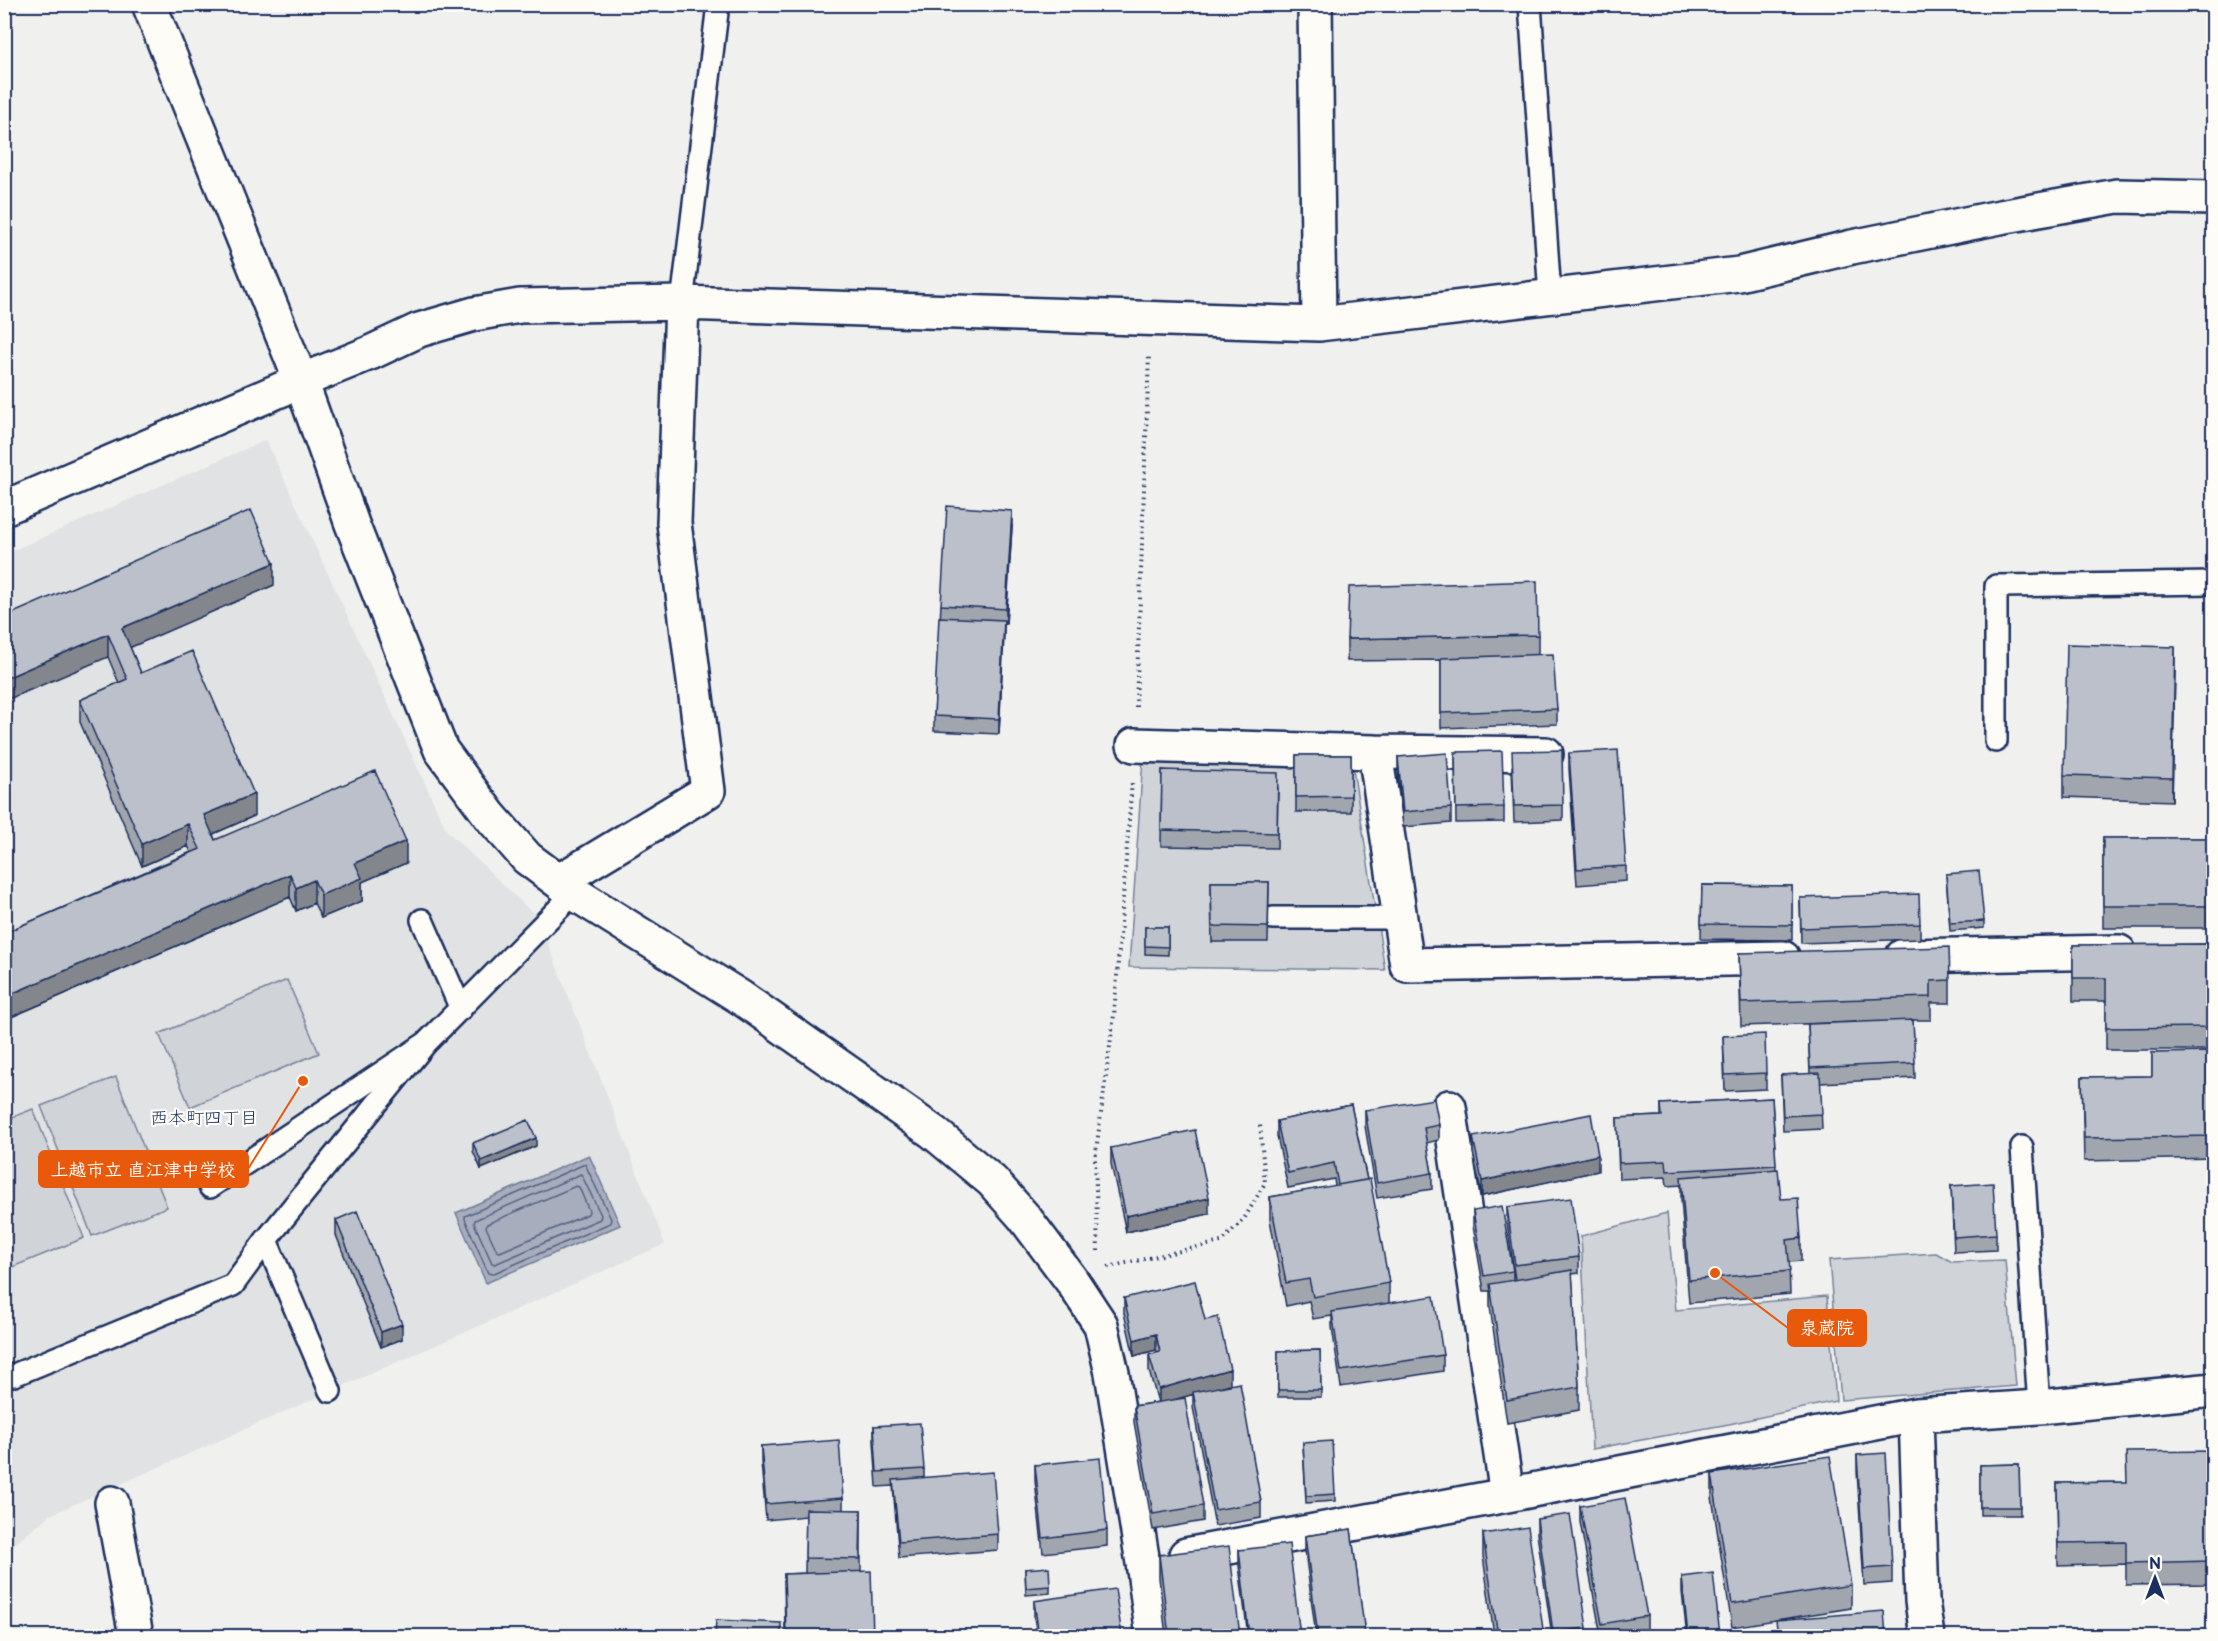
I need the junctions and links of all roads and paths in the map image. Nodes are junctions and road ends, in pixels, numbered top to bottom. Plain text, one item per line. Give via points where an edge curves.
1 (149, 4) edge
2 (718, 4) edge
3 (1315, 4) edge
4 (1530, 4) edge
5 (2214, 198) edge
6 (1550, 297) junction
7 (682, 303) junction
8 (1150, 318) junction
9 (1319, 324) junction
10 (301, 381) junction
11 (4, 508) edge
12 (2214, 583) edge
13 (1996, 741) dead end
14 (1134, 745) junction
15 (1375, 752) junction
16 (1546, 754) edge
17 (567, 887) junction
18 (1273, 918) dead end
19 (1400, 918) junction
20 (422, 920) dead end
21 (2154, 951) edge
22 (1869, 956) edge
23 (1810, 957) edge
24 (461, 1009) junction
25 (426, 1043) junction
26 (1449, 1107) dead end
27 (1260, 1124) dead end
28 (2022, 1147) dead end
29 (210, 1187) dead end
30 (266, 1240) junction
31 (1099, 1258) dead end
32 (1099, 1269) dead end
33 (14, 1376) dead end
34 (2214, 1390) edge
35 (330, 1391) dead end
36 (2039, 1407) junction
37 (1916, 1414) junction
38 (1507, 1495) junction
39 (111, 1503) dead end
40 (1143, 1563) junction
41 (136, 1636) edge
42 (1153, 1636) edge
43 (1927, 1636) edge

1 - 10 street
2 - 7 lane
3 - 9 street
4 - 6 lane
5 - 6 street via 2117,196 1863,245 1739,274
6 - 9 street
7 - 8 street
7 - 10 street via 520,306 474,314 419,330
7 - 17 street via 674,523 708,791
8 - 9 street
8 - 14 path
10 - 11 street
10 - 17 street via 348,514 441,750 527,858
12 - 13 lane via 1996,586
14 - 15 street
14 - 31 path via 1115,1004 1095,1159
15 - 16 street
15 - 19 street
17 - 24 lane
17 - 40 street via 740,997 933,1132 992,1181 1024,1216 1101,1325
18 - 19 lane
19 - 23 street via 1407,965
20 - 24 lane
21 - 22 street
24 - 25 lane
25 - 29 lane
25 - 30 lane
26 - 38 street
27 - 32 path via 1265,1183 1244,1218 1221,1242
28 - 36 lane
30 - 33 lane via 233,1285
30 - 35 lane
34 - 36 street
36 - 37 street
37 - 38 street
37 - 43 street via 1922,1601
38 - 40 street
39 - 41 street
40 - 42 street

